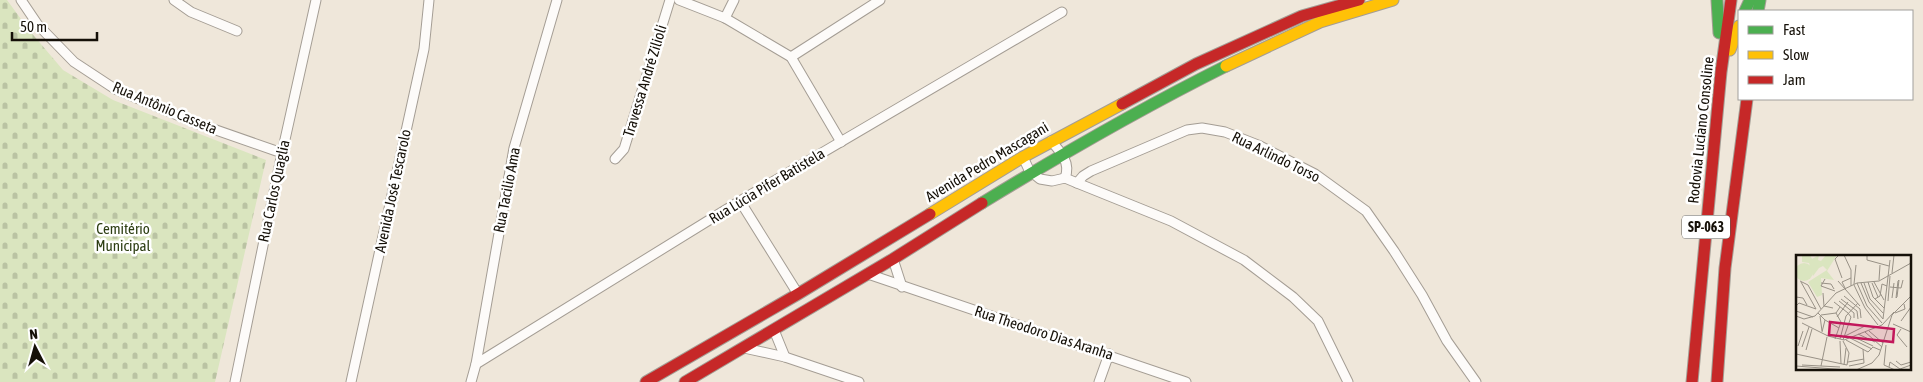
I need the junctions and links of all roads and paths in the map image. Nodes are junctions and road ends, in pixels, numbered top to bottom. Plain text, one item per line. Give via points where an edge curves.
1 (20, 0) edge
2 (174, 0) edge
3 (316, 0) edge
4 (429, 0) edge
5 (556, 0) edge
6 (670, 0) edge
7 (679, 0) edge
8 (734, 0) edge
9 (880, 0) edge
10 (1359, 0) edge
11 (1393, 0) edge
12 (1718, 0) edge
13 (1731, 0) edge
14 (1062, 12) dead end
15 (725, 18) junction
16 (1738, 29) edge
17 (237, 31) dead end
18 (791, 57) junction
19 (1721, 72) junction
20 (1747, 100) edge
21 (1051, 141) junction
22 (841, 142) junction
23 (282, 153) junction
24 (1062, 154) junction
25 (1023, 157) junction
26 (615, 159) dead end
27 (1032, 173) junction
28 (1065, 178) junction
29 (1077, 183) junction
30 (740, 201) junction
31 (893, 259) junction
32 (868, 274) junction
33 (902, 287) junction
34 (798, 294) junction
35 (774, 330) junction
36 (744, 348) junction
37 (1109, 354) junction
38 (785, 357) junction
39 (476, 364) junction
40 (235, 382) edge
41 (351, 382) edge
42 (471, 382) edge
43 (646, 382) edge
44 (685, 382) edge
45 (859, 382) edge
46 (1099, 382) edge
47 (1186, 382) edge
48 (1348, 382) edge
49 (1476, 382) edge
50 (1692, 382) edge
51 (1717, 382) edge

1 - 23 street, Rua Antônio Casseta via 38,25 74,62 115,88 196,124
2 - 17 street via 191,12
3 - 23 street, Rua Carlos Quaglia
4 - 41 street, Avenida José Tescarolo via 424,49
5 - 39 street, Rua Tacilio Ama via 514,148
6 - 26 street, Travessa André Zilioli via 624,149
7 - 15 street
8 - 15 street
9 - 18 street
10 - 21 main road, Avenida Pedro Mascagani via 1302,16 1196,64
11 - 24 main road via 1320,22 1279,40 1153,103
12 - 19 main road
13 - 19 main road, Rodovia Luciano Consoline / SP-063
14 - 22 street, Rua Lúcia Pifer Batistela
15 - 18 street
16 - 19 main road
18 - 22 street
19 - 50 main road, Rodovia Luciano Consoline / SP-063
20 - 51 main road via 1725,268
21 - 24 street
21 - 25 main road, Avenida Pedro Mascagani
22 - 30 street, Rua Lúcia Pifer Batistela
23 - 40 street, Rua Carlos Quaglia
24 - 27 main road
24 - 28 street via 1068,171
25 - 27 street
25 - 34 main road, Avenida Pedro Mascagani
27 - 28 street via 1040,179 1052,181
27 - 31 main road
28 - 29 street
29 - 48 street via 1171,221 1244,260 1293,297 1318,321
29 - 49 street, Rua Arlindo Torso via 1091,171 1187,130 1202,128 1224,132 1258,145 1315,174 1366,212
30 - 34 street
30 - 39 street, Rua Lúcia Pifer Batistela
31 - 32 main road
31 - 33 street
32 - 33 street, Rua Theodoro Dias Aranha
32 - 35 main road
33 - 37 street, Rua Theodoro Dias Aranha
34 - 43 main road, Avenida Pedro Mascagani
35 - 36 main road
35 - 38 street
36 - 38 street
36 - 44 main road
37 - 46 street
37 - 47 street, Rua Theodoro Dias Aranha
38 - 45 street
39 - 42 street, Rua Tacilio Ama

